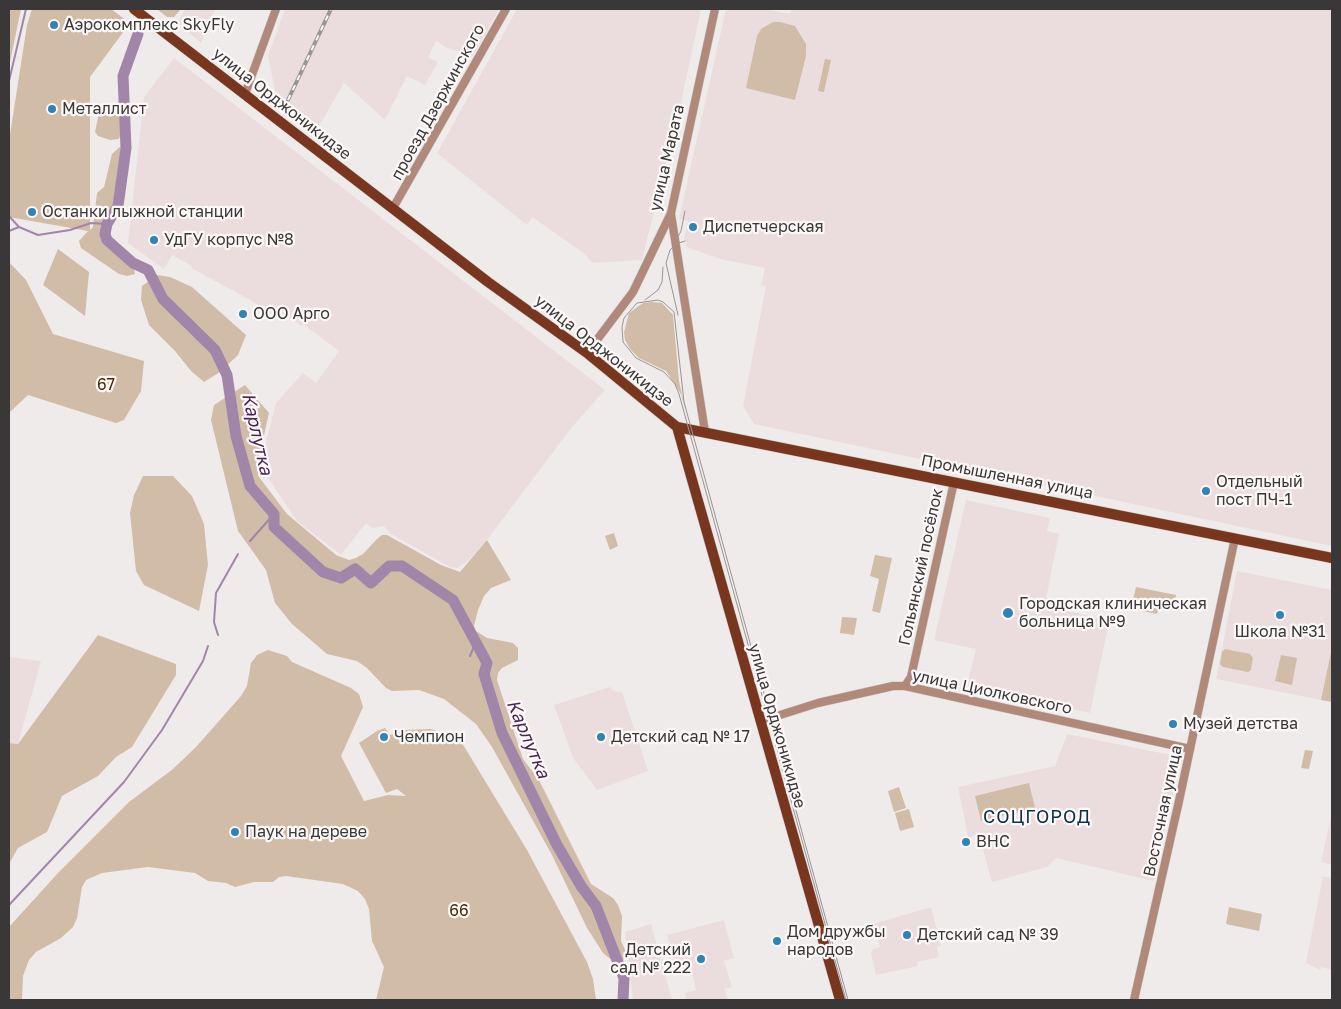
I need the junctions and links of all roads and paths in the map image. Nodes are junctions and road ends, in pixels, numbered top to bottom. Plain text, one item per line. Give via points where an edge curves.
1 (134, 9) edge
2 (276, 9) edge
3 (506, 9) edge
4 (714, 9) edge
5 (245, 94) junction
6 (393, 208) junction
7 (671, 213) junction
8 (587, 353) junction
9 (677, 427) junction
10 (705, 432) junction
11 (954, 482) junction
12 (1235, 538) junction
13 (1332, 558) edge
14 (906, 686) junction
15 (761, 721) junction
16 (1190, 749) junction
17 (840, 1000) edge
18 (1134, 1000) edge

1 - 5 main road, улица Орджоникидзе
2 - 5 street
3 - 6 street, проезд Дзержинского
4 - 7 street, улица Марата
5 - 6 main road, улица Орджоникидзе
6 - 8 main road, улица Орджоникидзе
7 - 8 street, улица Марата via 633,292
7 - 10 street
8 - 9 main road, улица Орджоникидзе
9 - 10 main road, Промышленная улица
9 - 15 main road, улица Орджоникидзе
10 - 11 main road, Промышленная улица
11 - 12 main road, Промышленная улица
11 - 14 street, Гольянский посёлок via 911,677
12 - 13 main road, Промышленная улица
12 - 16 street, Восточная улица
14 - 15 street, улица Циолковского via 818,703
14 - 16 street, улица Циолковского
15 - 17 main road, улица Орджоникидзе
16 - 18 street, Восточная улица

